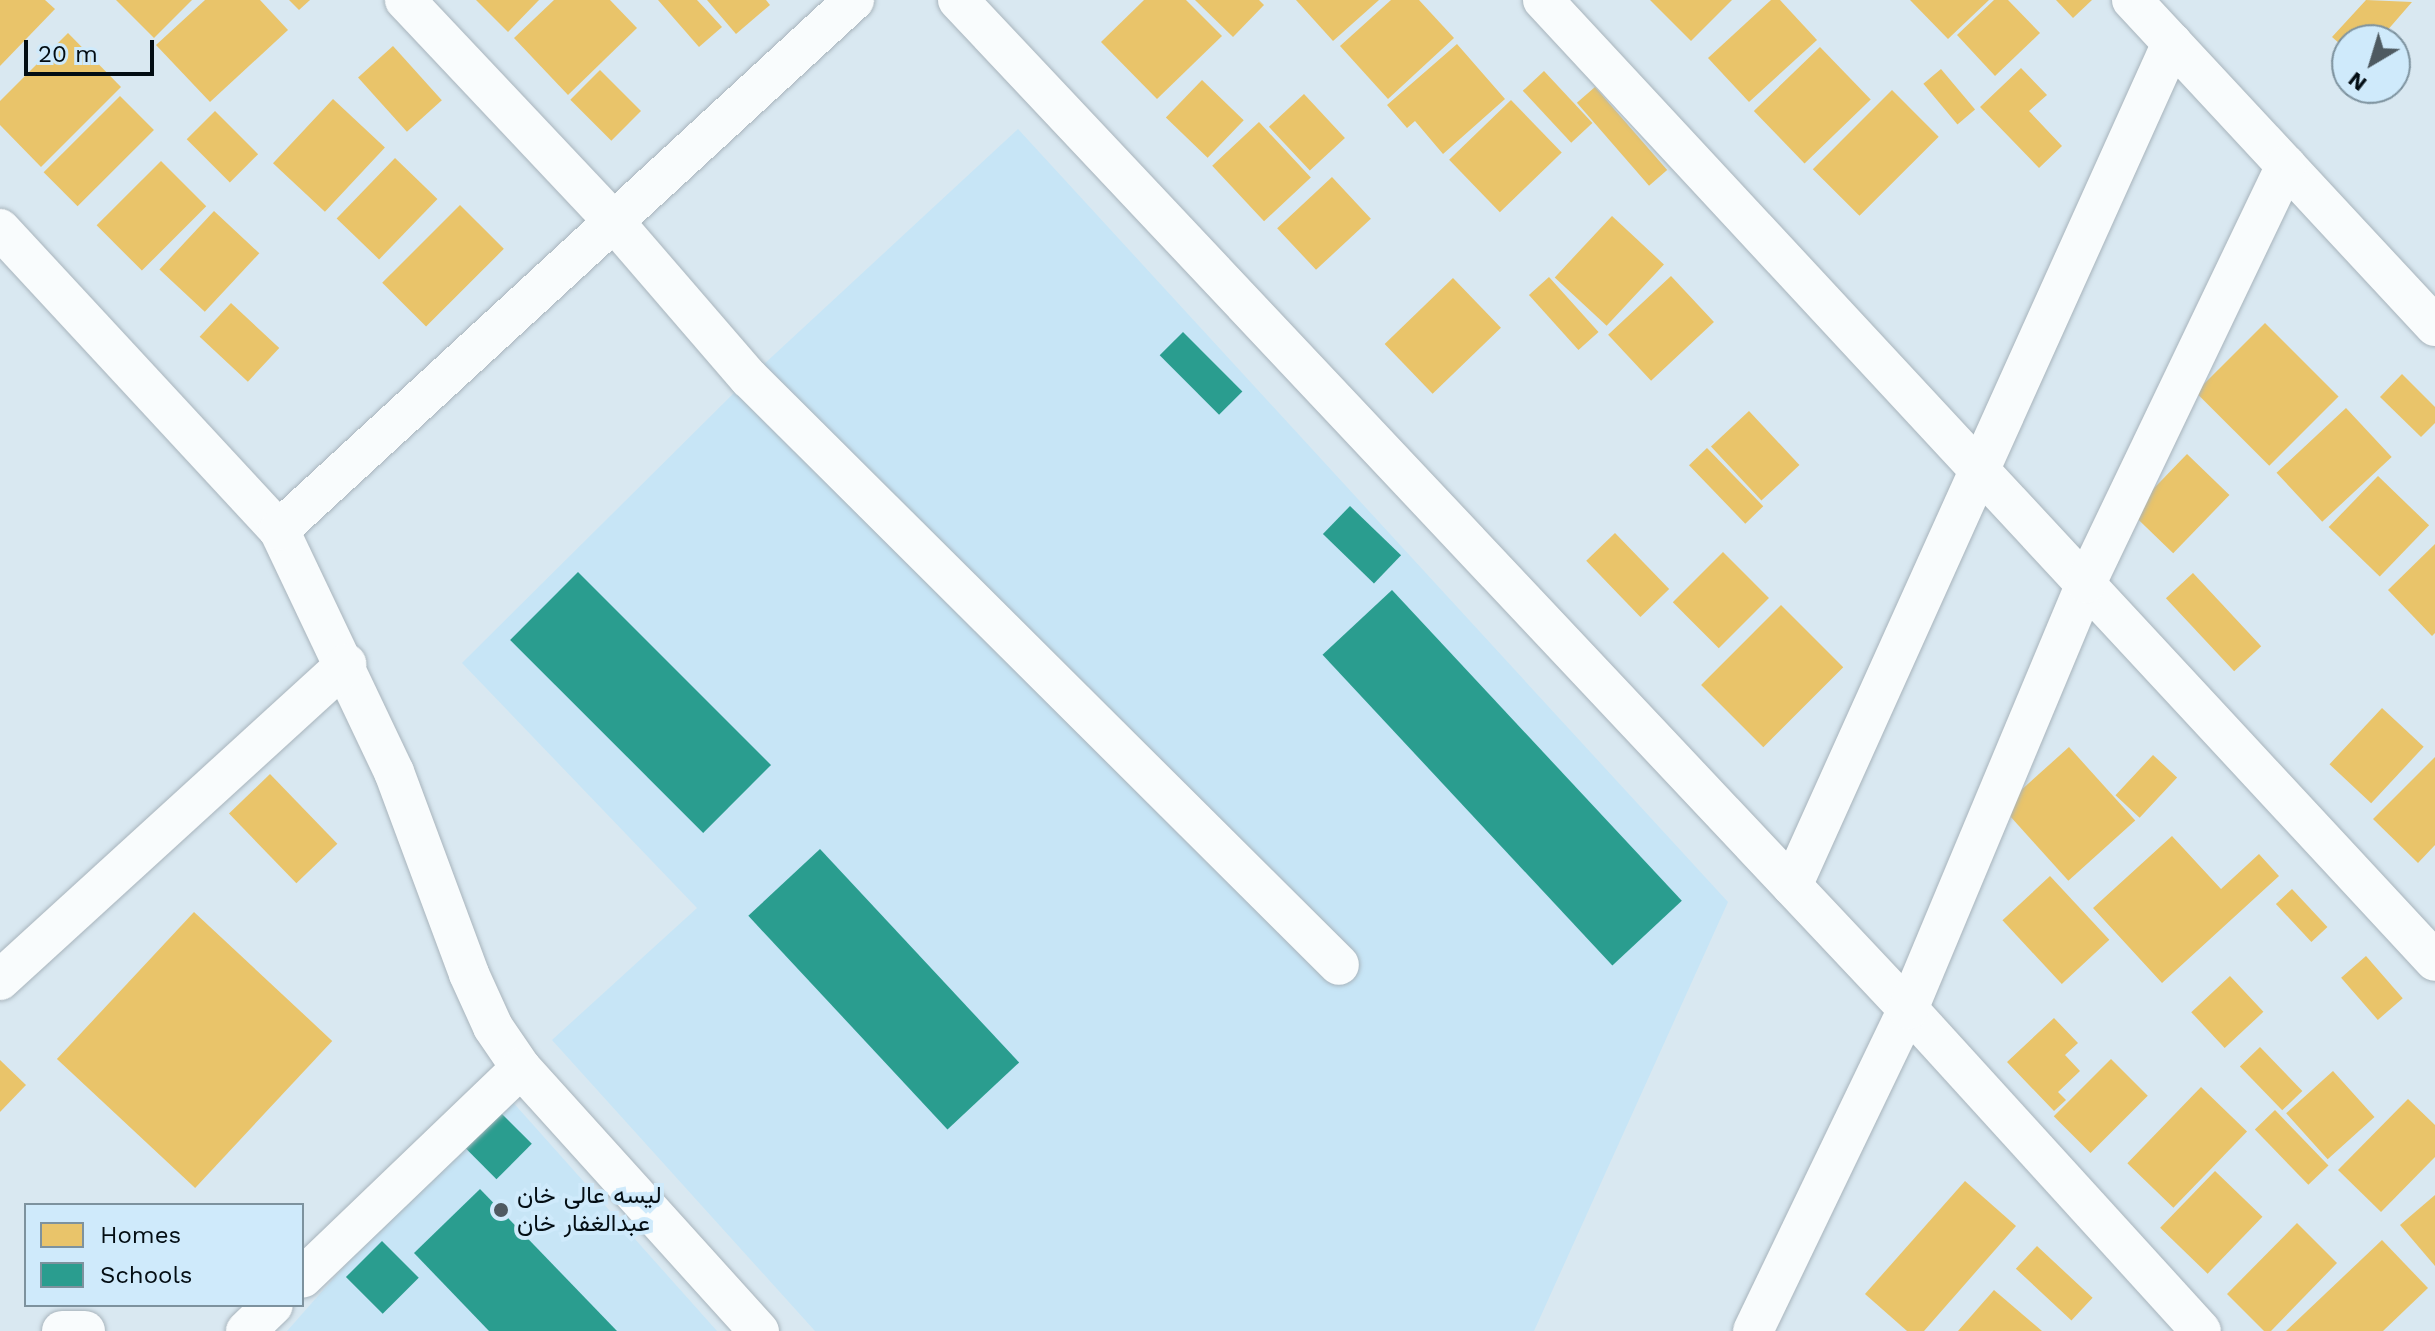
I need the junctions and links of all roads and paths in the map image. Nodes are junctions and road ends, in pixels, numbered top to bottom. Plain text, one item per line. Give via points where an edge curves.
1 (405, 0) edge
2 (854, 0) edge
3 (958, 0) edge
4 (1543, 0) edge
5 (2132, 0) edge
6 (2172, 43) junction
7 (2286, 165) junction
8 (615, 223) junction
9 (0, 229) edge
10 (2435, 326) edge
11 (1979, 468) junction
12 (279, 530) junction
13 (2086, 583) junction
14 (346, 664) junction
15 (1792, 886) junction
16 (2435, 961) edge
17 (1339, 965) dead end
18 (0, 980) edge
19 (1908, 1009) junction
20 (521, 1068) junction
21 (304, 1276) edge
22 (271, 1307) edge
23 (62, 1331) edge
24 (85, 1331) edge
25 (246, 1331) edge
26 (759, 1331) edge
27 (1753, 1331) edge
28 (2201, 1331) edge

1 - 8 street
2 - 8 street
3 - 15 street
4 - 11 street
5 - 6 street
6 - 7 street
6 - 11 street
7 - 10 street
7 - 13 street
8 - 12 street
8 - 17 street via 749,378
9 - 12 street
11 - 13 street
11 - 15 street
12 - 14 street
13 - 16 street
13 - 19 street
14 - 18 street
14 - 20 street via 394,772 469,974 493,1027
15 - 19 street
19 - 27 street
19 - 28 street
20 - 21 street
20 - 26 street
22 - 25 street
23 - 24 street

